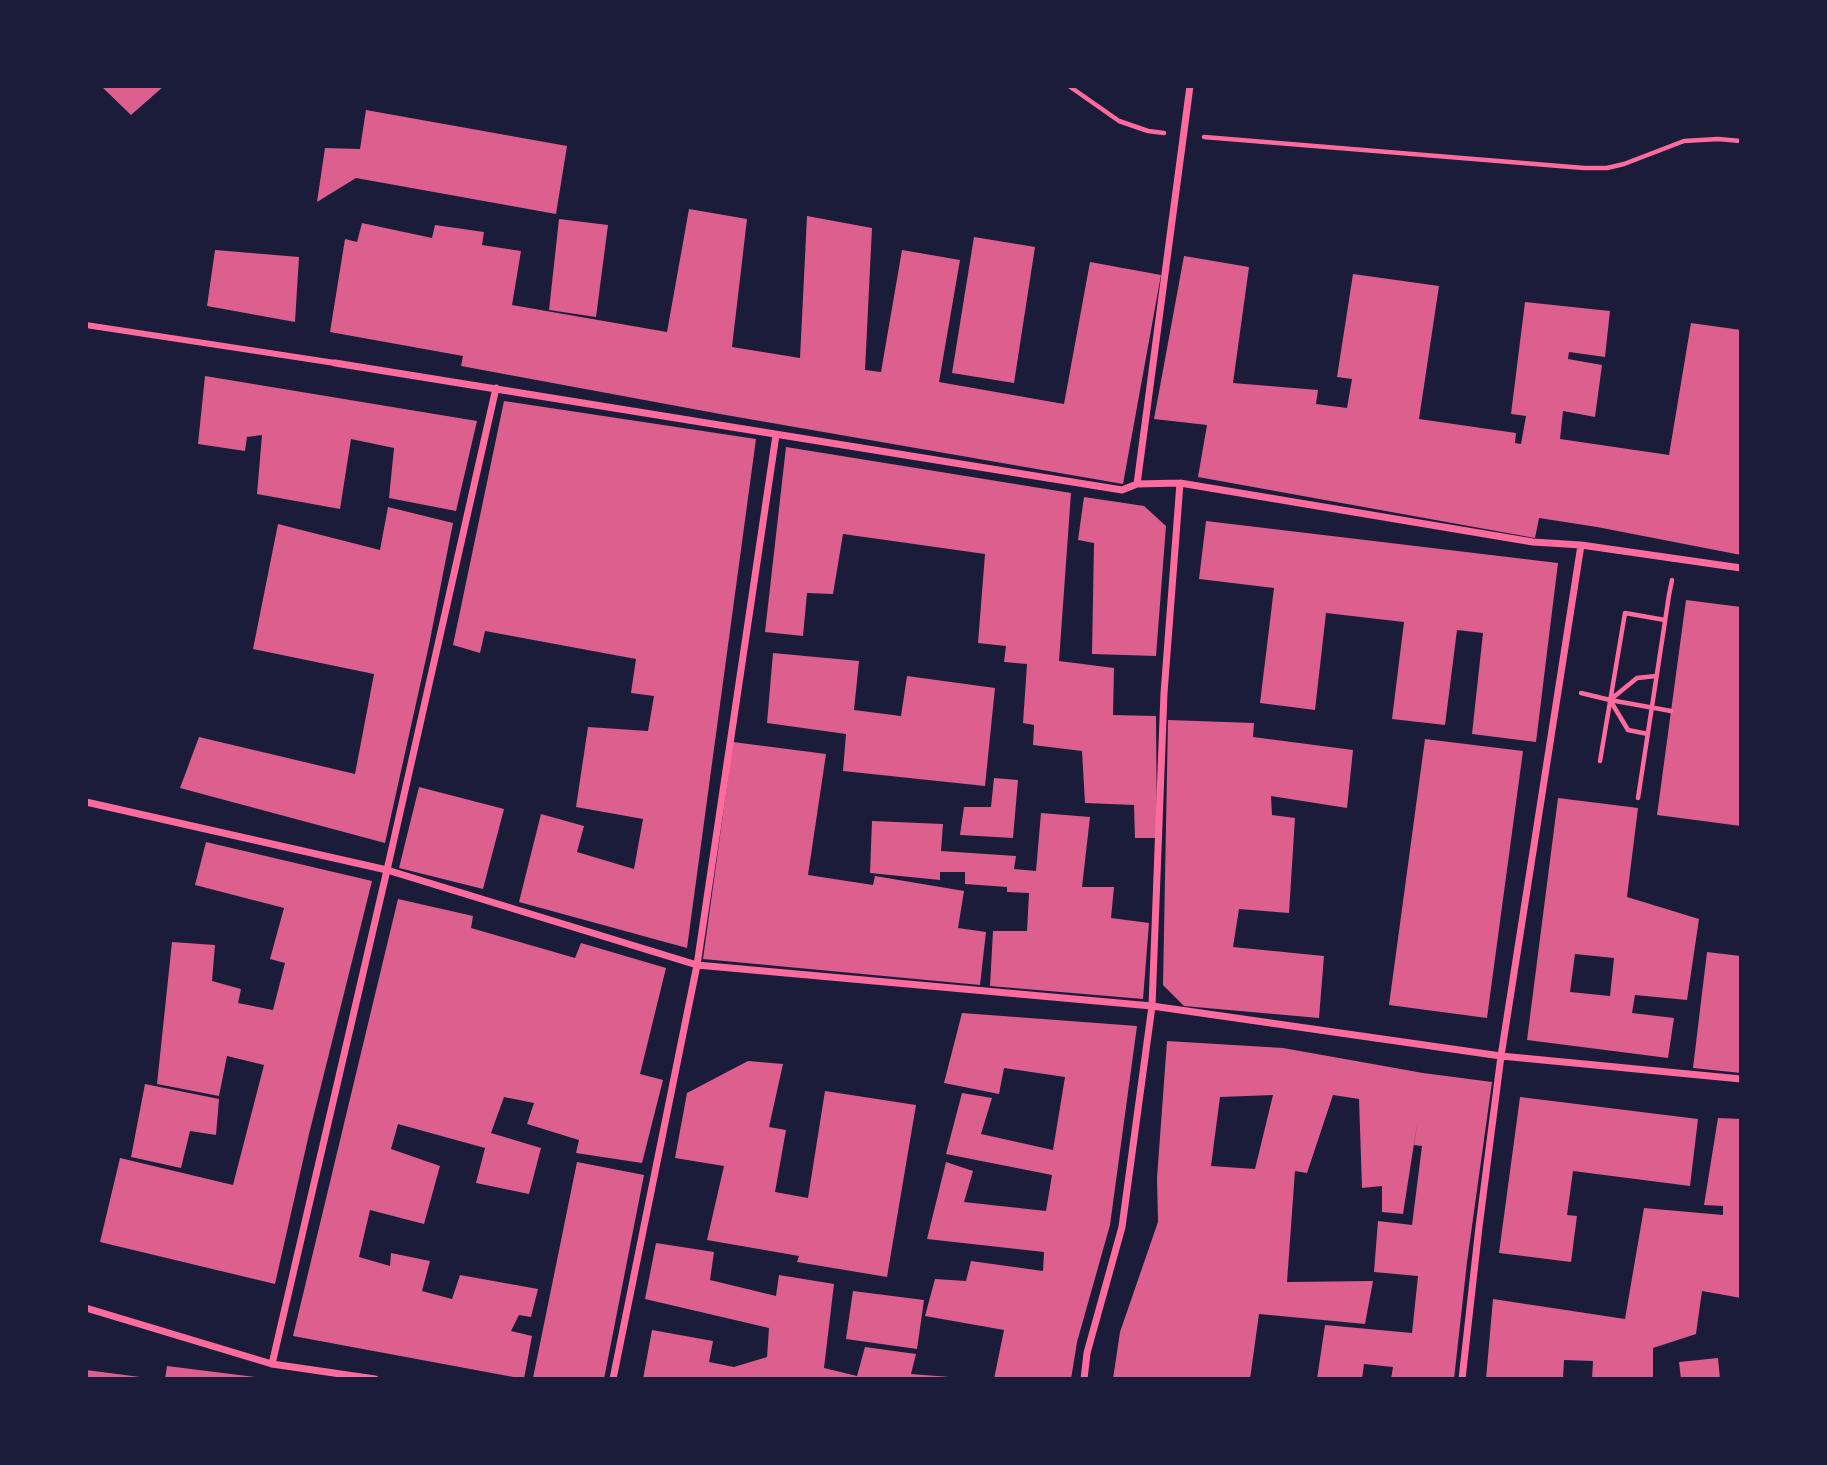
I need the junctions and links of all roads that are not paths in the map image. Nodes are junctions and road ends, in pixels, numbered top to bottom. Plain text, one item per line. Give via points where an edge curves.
1 (1190, 86) edge
2 (86, 325) edge
3 (335, 363) joint
4 (496, 388) junction
5 (776, 435) junction
6 (1180, 483) junction
7 (1137, 484) junction
8 (1581, 545) junction
9 (1741, 568) edge
10 (86, 802) edge
11 (387, 870) junction
12 (696, 965) junction
13 (1152, 1006) junction
14 (1501, 1056) junction
15 (1741, 1079) edge
16 (86, 1308) edge
17 (272, 1364) junction
18 (374, 1379) edge
19 (613, 1379) edge
20 (1084, 1379) edge
21 (1462, 1379) edge

1 - 7 street
2 - 3 street
3 - 4 street
4 - 5 street
4 - 11 street
5 - 7 street via 1122,490
5 - 12 street
6 - 7 street
6 - 8 street via 1533,542
6 - 13 street via 1164,693
8 - 9 street
8 - 14 street
10 - 11 street
11 - 12 street
11 - 17 street
12 - 13 street
12 - 19 street
13 - 14 street
13 - 20 street via 1122,1227
14 - 15 street
14 - 21 street
16 - 17 street
17 - 18 street

